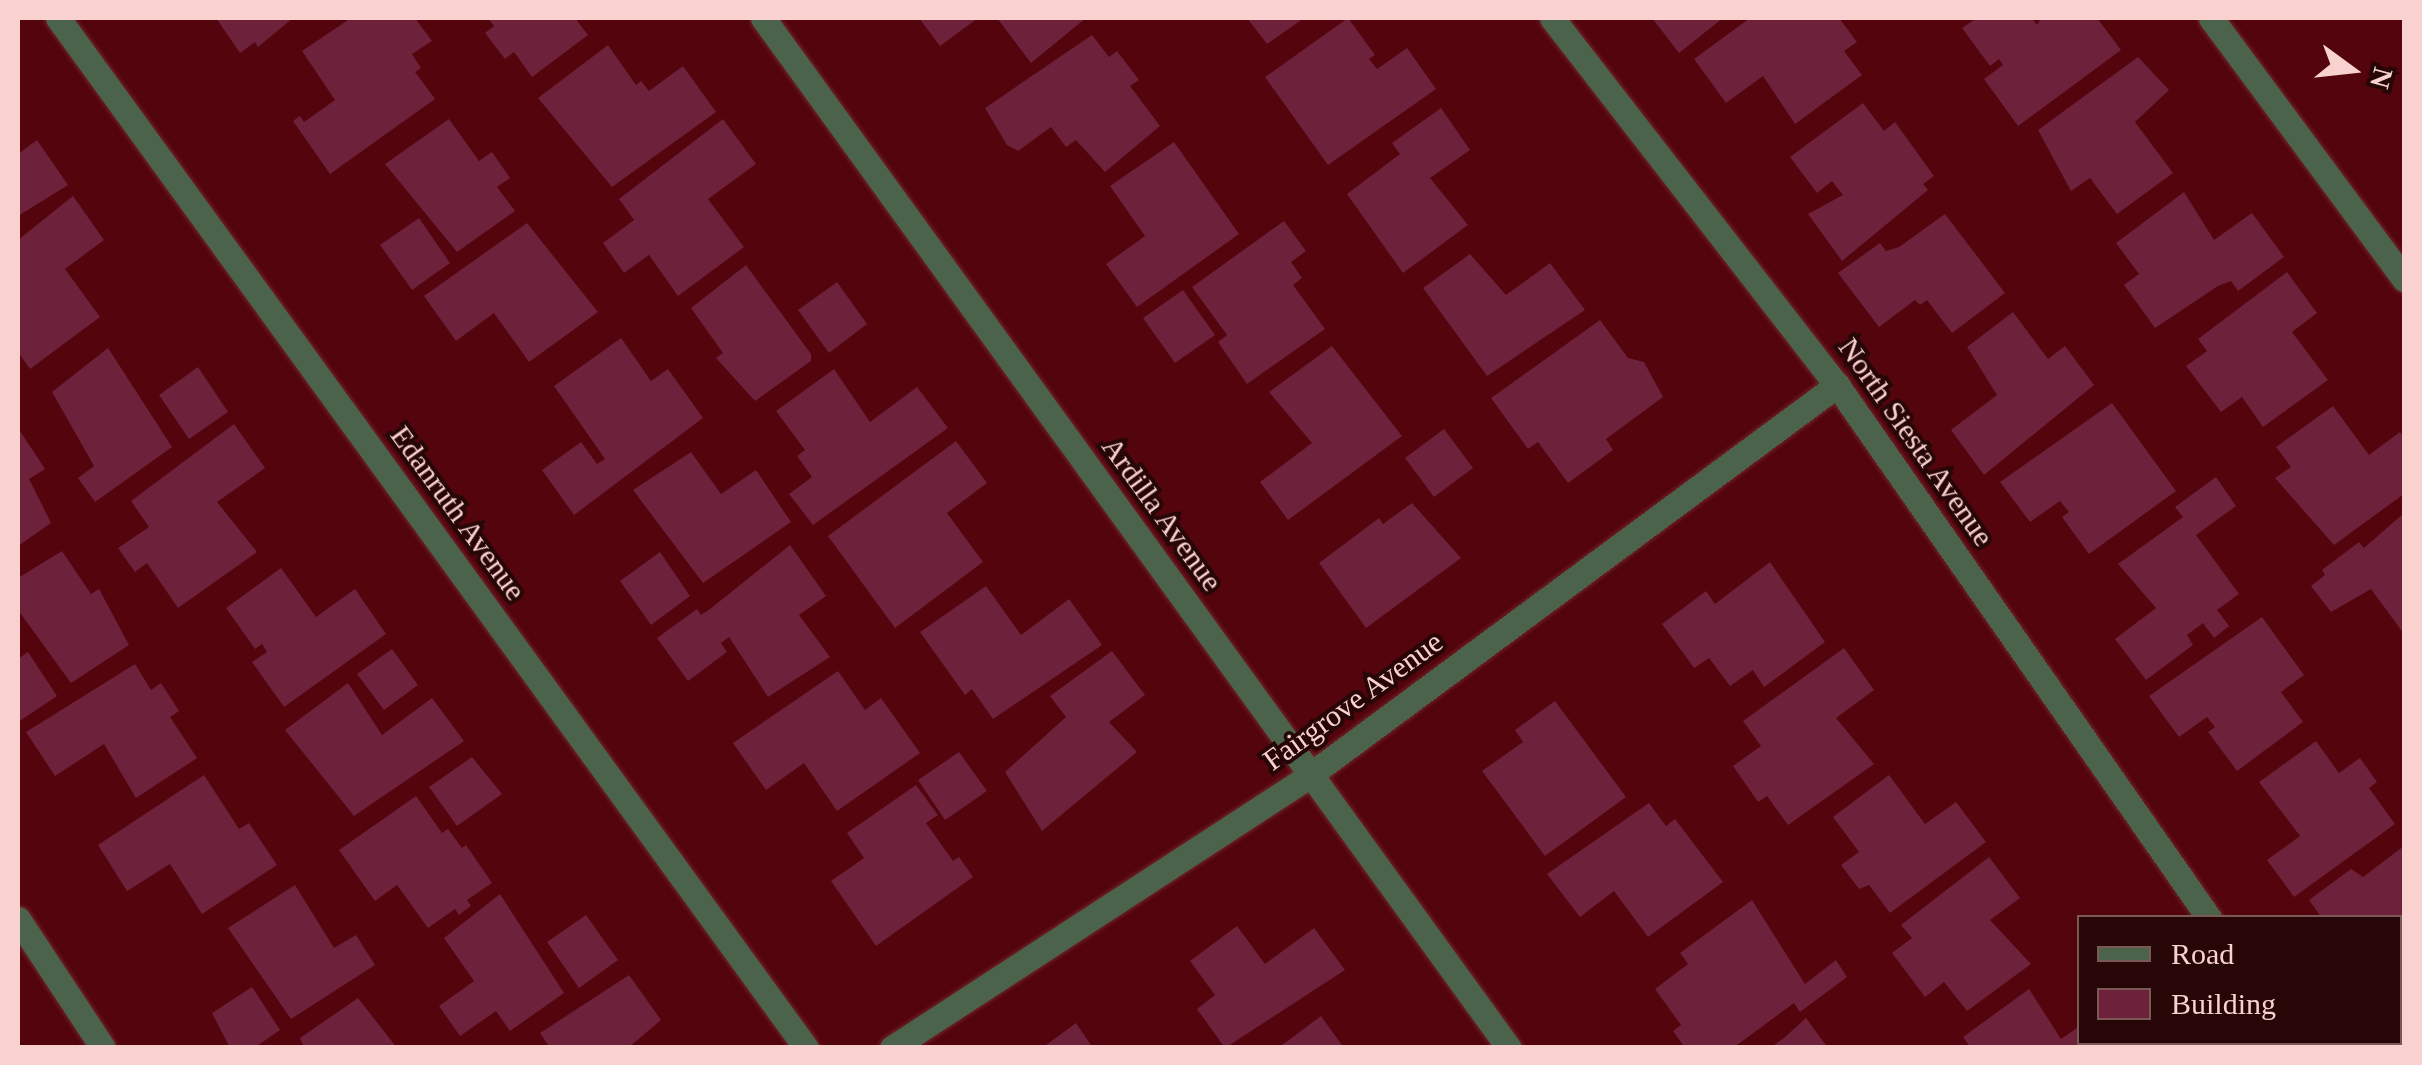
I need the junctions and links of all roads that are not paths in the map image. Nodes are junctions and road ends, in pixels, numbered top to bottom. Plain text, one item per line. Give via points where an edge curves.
1 (58, 18) edge
2 (763, 18) edge
3 (1552, 18) edge
4 (2211, 18) edge
5 (2404, 279) edge
6 (1838, 386) junction
7 (1310, 774) junction
8 (2207, 915) edge
9 (18, 919) edge
10 (103, 1048) edge
11 (806, 1048) edge
12 (892, 1048) edge
13 (1509, 1048) edge

1 - 11 street, Edanruth Avenue
2 - 7 street, Ardilla Avenue
3 - 6 street, North Siesta Avenue
4 - 5 street
6 - 7 street, Fairgrove Avenue
6 - 8 street, North Siesta Avenue
7 - 12 street, Fairgrove Avenue
7 - 13 street, Ardilla Avenue
9 - 10 street

